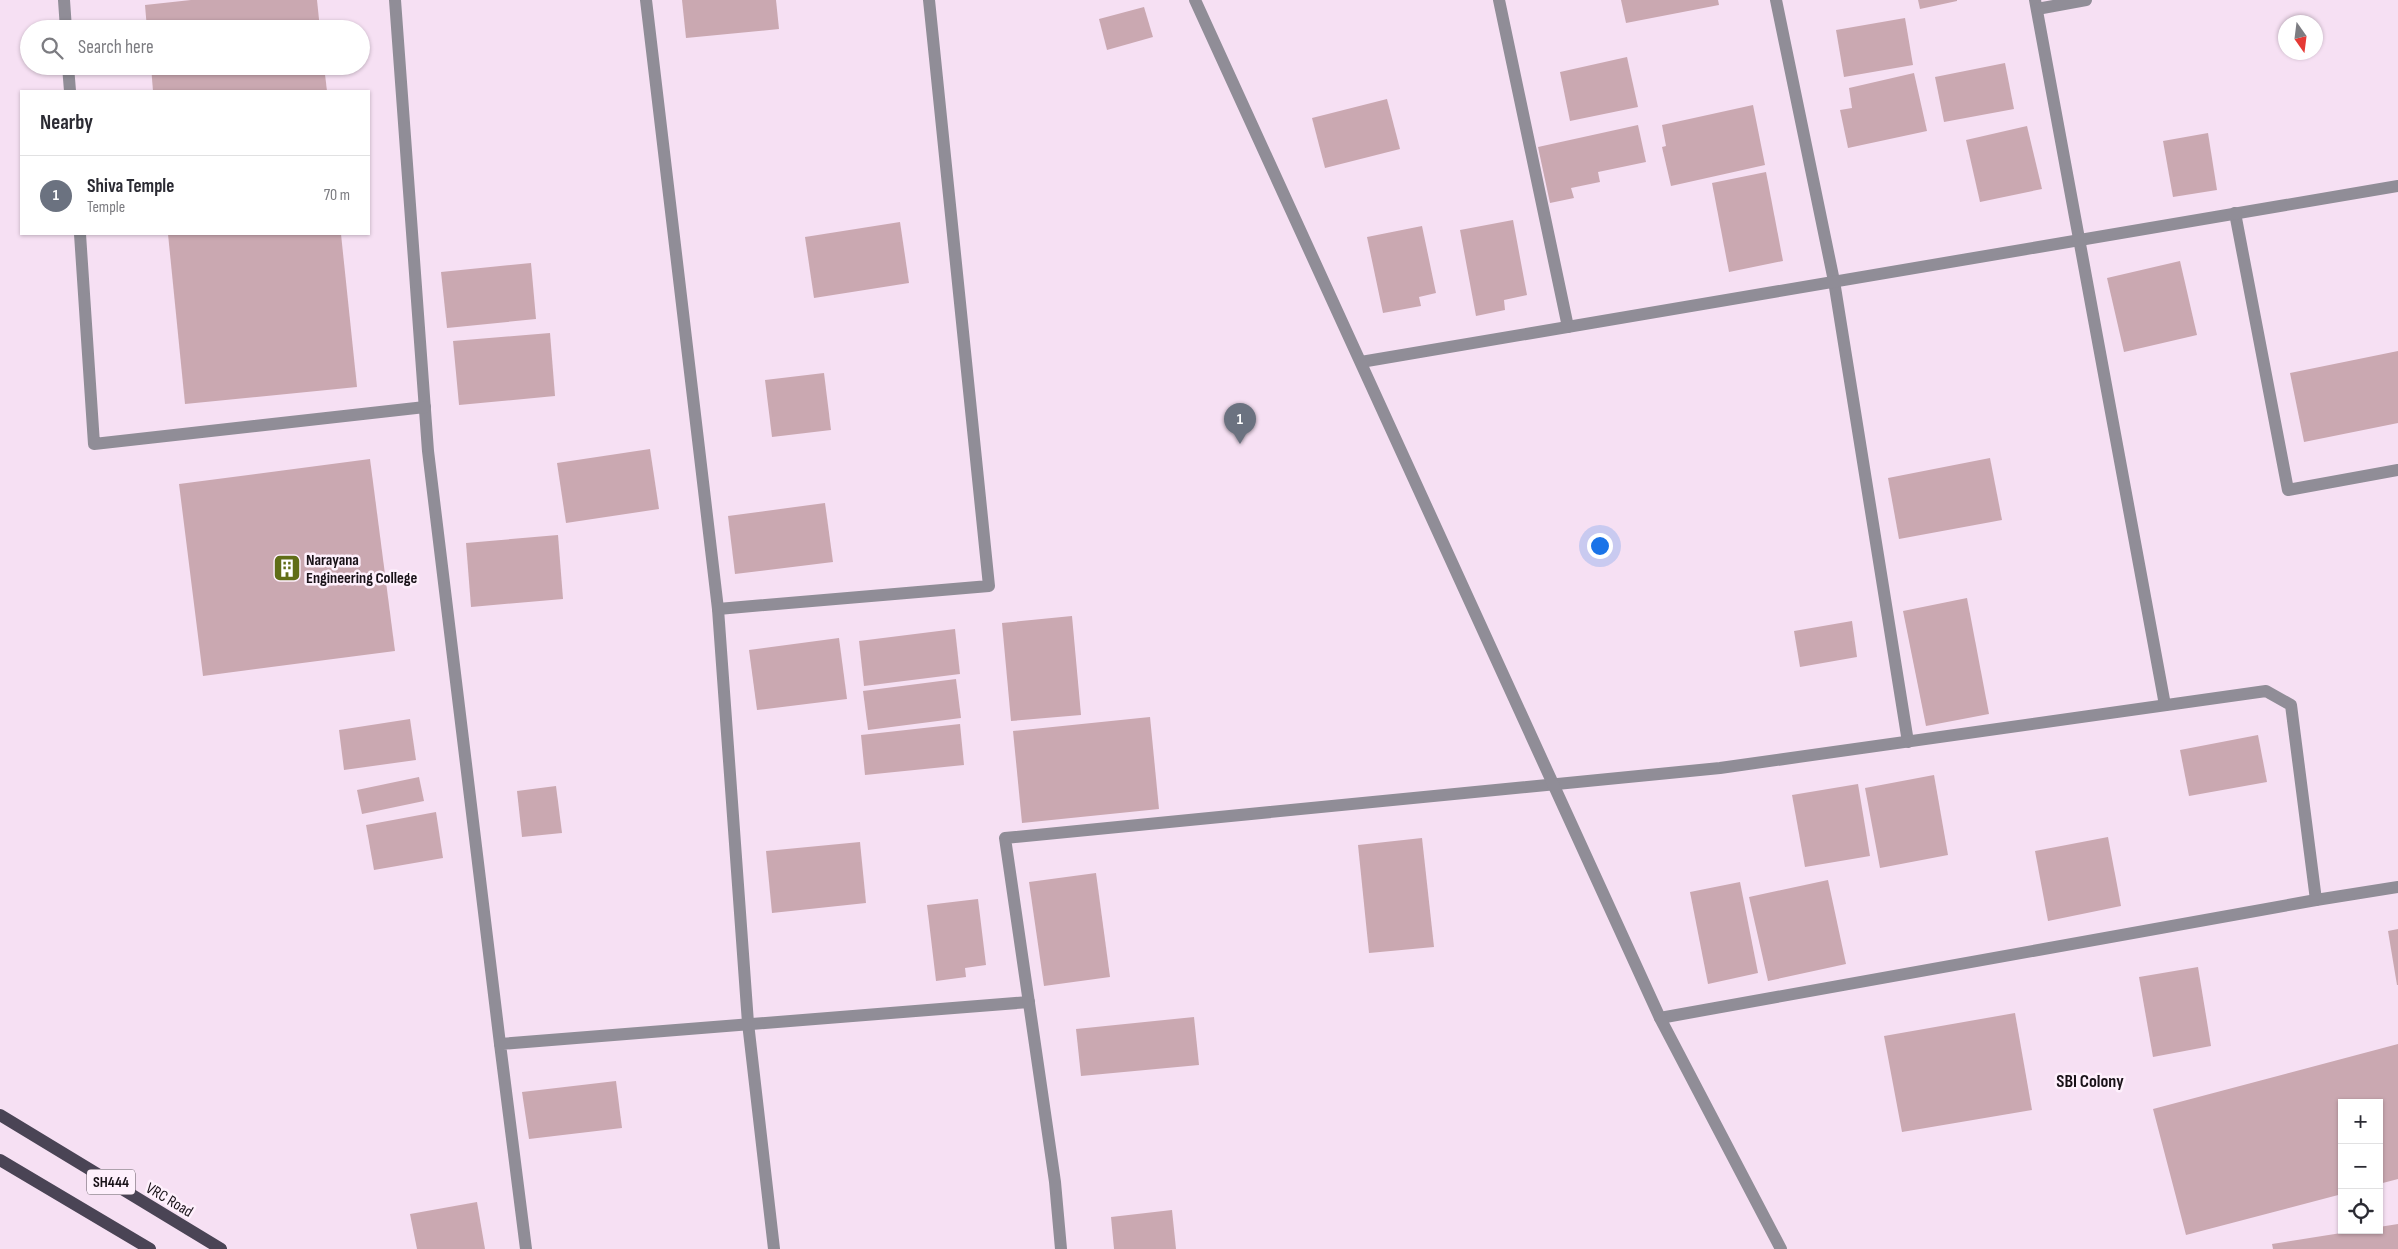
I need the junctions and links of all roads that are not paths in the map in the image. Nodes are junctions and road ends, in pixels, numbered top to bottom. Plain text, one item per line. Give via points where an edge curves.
1 (64, 0) edge
2 (395, 0) edge
3 (646, 0) edge
4 (929, 0) edge
5 (1195, 0) edge
6 (1499, 0) edge
7 (1776, 0) edge
8 (2086, 0) edge
9 (2036, 5) edge
10 (65, 20) edge
11 (69, 75) edge
12 (70, 90) edge
13 (2398, 186) edge
14 (2235, 213) junction
15 (80, 235) edge
16 (2079, 238) junction
17 (1834, 281) junction
18 (1568, 327) junction
19 (1361, 362) junction
20 (425, 407) junction
21 (2398, 470) edge
22 (718, 609) junction
23 (2165, 705) junction
24 (1908, 742) junction
25 (1553, 784) junction
26 (2398, 887) edge
27 (2316, 900) junction
28 (1029, 1002) junction
29 (1660, 1018) junction
30 (748, 1023) junction
31 (500, 1044) junction
32 (0, 1115) edge
33 (0, 1160) edge
34 (150, 1249) edge
35 (222, 1249) edge
36 (526, 1249) edge
37 (774, 1249) edge
38 (1061, 1249) edge
39 (1782, 1249) edge

1 - 10 street
2 - 20 street
3 - 22 street
4 - 22 street via 989,586
5 - 19 street
6 - 18 street
7 - 17 street
8 - 9 street
9 - 16 street
11 - 12 street
13 - 14 street
14 - 16 street
14 - 21 street via 2288,490
15 - 20 street via 94,444
16 - 17 street
16 - 23 street
17 - 18 street
17 - 24 street
18 - 19 street
19 - 25 street
20 - 31 street
22 - 30 street
23 - 24 street
23 - 27 street via 2266,691 2291,705
24 - 25 street via 1720,768
25 - 28 street via 1006,838
25 - 29 street
26 - 27 street
27 - 29 street
28 - 30 street
28 - 38 street via 1055,1182
29 - 39 street
30 - 31 street
30 - 37 street
31 - 36 street
32 - 35 main road, VRC Road / SH444
33 - 34 main road, SH444

